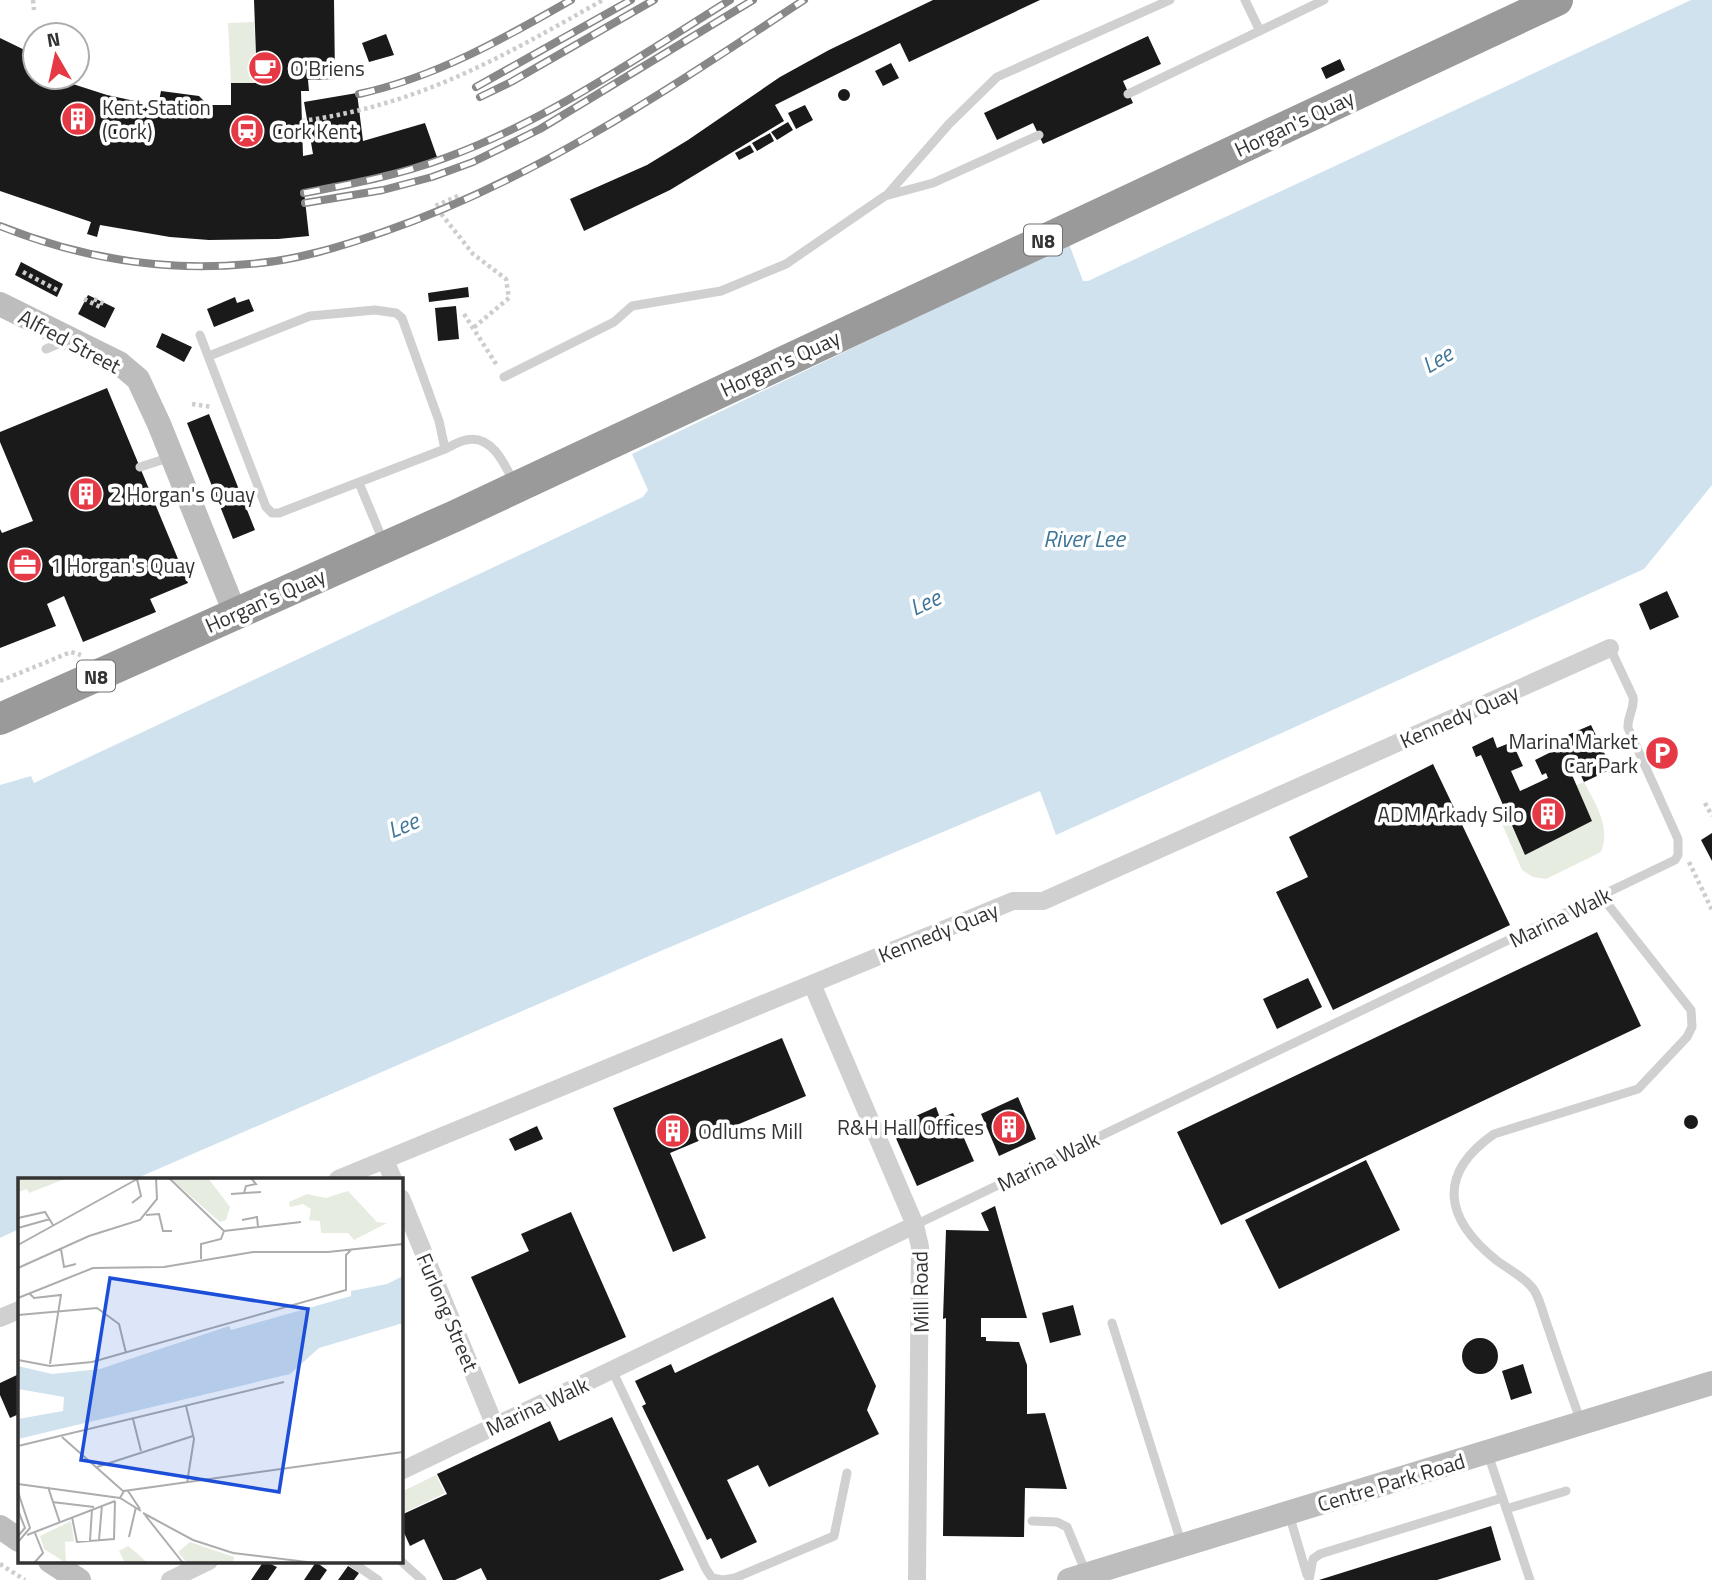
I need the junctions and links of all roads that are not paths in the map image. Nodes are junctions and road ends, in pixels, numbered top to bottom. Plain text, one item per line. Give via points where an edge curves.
1 (1170, 0) edge
2 (1245, 0) edge
3 (1324, 0) edge
4 (1557, 0) edge
5 (1260, 31) junction
6 (1128, 93) dead end
7 (1039, 135) dead end
8 (885, 197) junction
9 (0, 304) edge
10 (200, 335) dead end
11 (70, 339) junction
12 (46, 349) dead end
13 (209, 356) junction
14 (504, 377) road end
15 (445, 449) junction
16 (173, 457) junction
17 (140, 467) dead end
18 (359, 483) junction
19 (516, 487) junction
20 (386, 546) junction
21 (235, 613) junction
22 (1610, 648) joint
23 (0, 719) edge
24 (1602, 897) junction
25 (812, 984) junction
26 (385, 1160) junction
27 (340, 1178) edge
28 (393, 1178) edge
29 (402, 1200) edge
30 (915, 1225) junction
31 (18, 1310) edge
32 (0, 1318) edge
33 (1112, 1323) dead end
34 (612, 1370) junction
35 (1712, 1383) edge
36 (1581, 1424) junction
37 (495, 1426) junction
38 (1487, 1452) junction
39 (402, 1471) edge
40 (847, 1473) dead end
41 (1566, 1491) dead end
42 (1502, 1498) junction
43 (1506, 1509) junction
44 (1289, 1513) junction
45 (1032, 1521) dead end
46 (0, 1527) edge
47 (18, 1539) edge
48 (1182, 1545) junction
49 (52, 1562) edge
50 (207, 1562) edge
51 (351, 1562) edge
52 (402, 1562) edge
53 (1078, 1577) edge
54 (79, 1580) edge
55 (170, 1580) edge
56 (378, 1580) edge
57 (422, 1580) edge
58 (917, 1580) edge
59 (1309, 1580) edge
60 (1530, 1580) edge

1 - 8 lane via 997,77
2 - 5 lane
3 - 5 lane
4 - 19 highway, Horgan's Quay / N8
5 - 6 lane
7 - 8 lane via 933,183
8 - 14 lane via 786,264 721,291 632,306 614,323
9 - 11 street, Alfred Street
10 - 13 lane
11 - 12 lane
11 - 16 street, Alfred Street via 119,363 138,379
13 - 15 lane via 310,316 374,310 396,313 402,318
13 - 18 lane via 272,513
15 - 18 lane
15 - 19 lane via 466,440 486,443
16 - 17 lane
16 - 21 street, Alfred Street
18 - 20 lane
19 - 20 highway, Horgan's Quay / N8
20 - 21 highway, Horgan's Quay / N8
21 - 23 highway, Horgan's Quay / N8
22 - 24 lane, Marina Walk via 1633,697 1628,728 1678,839 1678,855
22 - 25 street, Kennedy Quay via 1043,901 1013,901
24 - 30 lane, Marina Walk
24 - 36 lane via 1691,1010 1692,1027 1638,1089 1494,1134 1462,1165 1453,1199 1468,1231 1532,1287
25 - 26 street, Kennedy Quay
25 - 30 street, Mill Road
26 - 27 street, Kennedy Quay
26 - 28 street
29 - 37 street, Furlong Street
30 - 34 street, Marina Walk
30 - 58 street, Mill Road via 922,1269
31 - 32 street
33 - 48 lane
34 - 37 street, Marina Walk
34 - 40 lane via 712,1578 735,1578 834,1536
35 - 36 street, Centre Park Road
36 - 38 street, Centre Park Road
37 - 39 street, Marina Walk
38 - 42 lane
38 - 44 street, Centre Park Road
41 - 43 lane
42 - 43 lane
42 - 59 lane via 1320,1554 1313,1559
43 - 60 lane
44 - 48 street, Centre Park Road
44 - 59 lane
45 - 53 lane via 1067,1527
46 - 47 street
48 - 53 street, Centre Park Road
49 - 54 street
50 - 55 street
51 - 56 lane
52 - 57 lane

